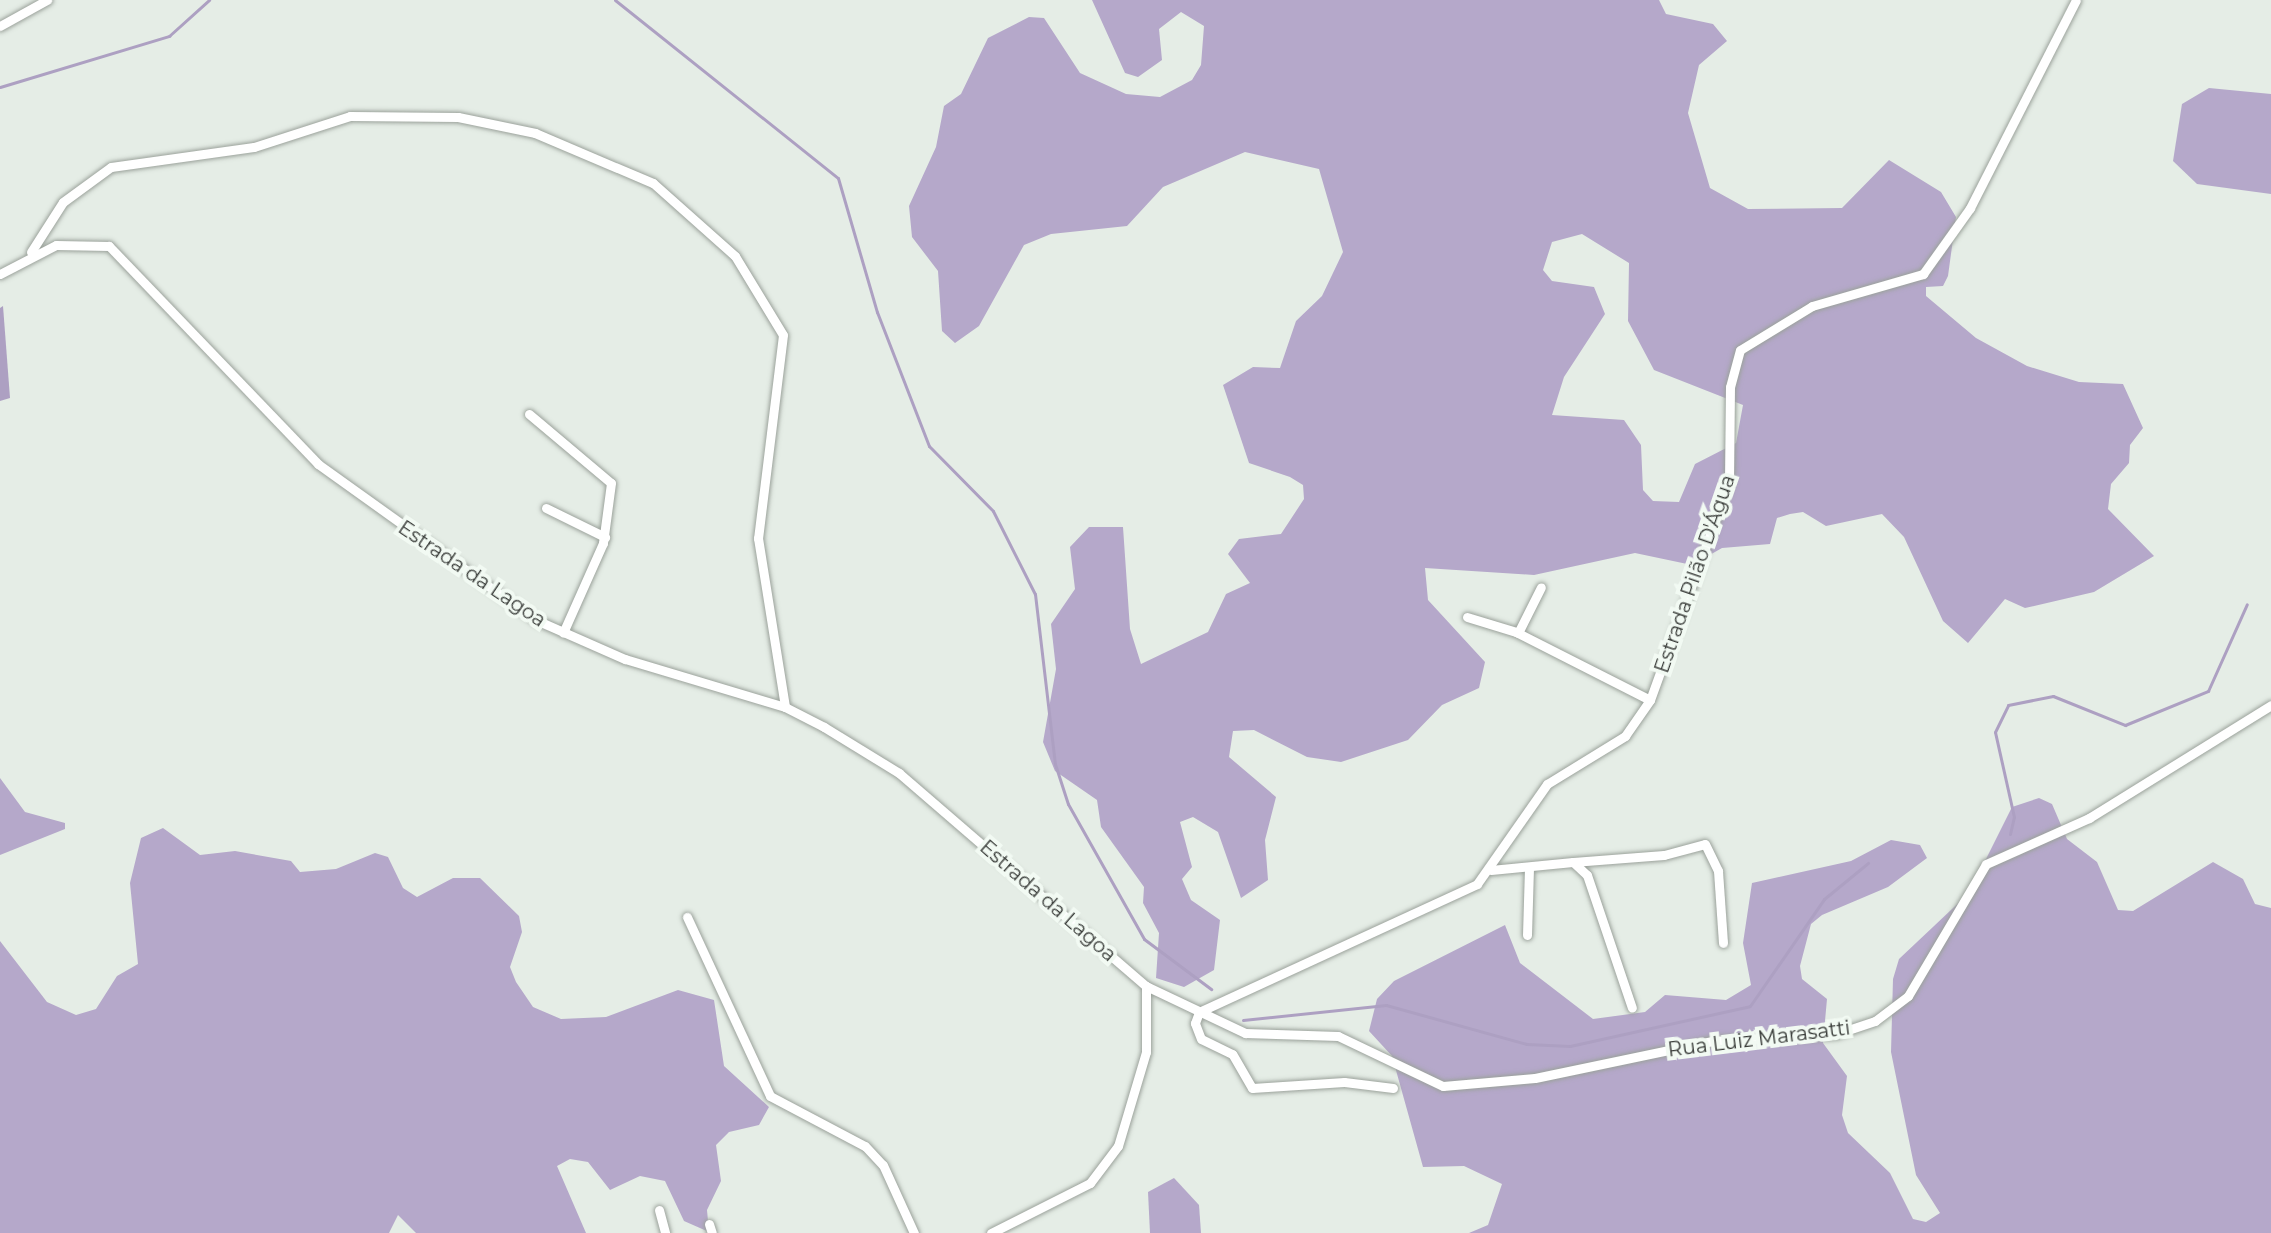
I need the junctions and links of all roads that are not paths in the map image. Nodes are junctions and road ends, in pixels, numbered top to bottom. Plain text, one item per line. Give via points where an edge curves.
1 (2076, 0) edge
2 (43, 1) edge
3 (0, 26) edge
4 (31, 252) junction
5 (0, 274) edge
6 (529, 414) dead end
7 (546, 508) dead end
8 (605, 537) junction
9 (1541, 587) dead end
10 (1467, 617) dead end
11 (563, 633) junction
12 (1518, 633) junction
13 (1650, 700) junction
14 (2271, 705) edge
15 (785, 707) junction
16 (1573, 862) junction
17 (1529, 868) junction
18 (1491, 870) junction
19 (687, 917) dead end
20 (1527, 935) dead end
21 (1723, 943) dead end
22 (1146, 986) junction
23 (1632, 1008) dead end
24 (1199, 1012) junction
25 (1393, 1088) dead end
26 (659, 1210) dead end
27 (665, 1233) edge
28 (914, 1233) edge
29 (991, 1233) edge

1 - 13 street, Estrada Pilão D'Água via 1970,208 1923,274 1812,306 1740,350 1730,387 1732,473
2 - 3 street
4 - 5 street, Estrada da Lagoa
4 - 11 street, Estrada da Lagoa via 95,243 121,253 344,487
4 - 15 street via 63,202 111,167 254,147 350,116 458,117 535,133 653,183 735,256 783,335 758,547
6 - 8 street via 610,477
7 - 8 street
8 - 11 street
9 - 12 street
10 - 12 street
11 - 15 street, Estrada da Lagoa via 655,670
12 - 13 street
13 - 18 street, Estrada Pilão D'Água via 1612,749 1537,794
14 - 24 street, Rua Luiz Marasatti via 2089,818 1986,864 1908,996 1857,1029 1712,1041 1461,1086 1428,1083 1328,1033 1245,1033
15 - 22 street, Estrada da Lagoa via 899,773
16 - 17 street
16 - 21 street via 1705,844 1717,863
16 - 23 street via 1592,883
17 - 18 street
17 - 20 street
18 - 24 street, Estrada Pilão D'Água via 1417,917
19 - 28 street via 770,1096 865,1146 883,1165
22 - 24 street, Rua Luiz Marasatti
22 - 29 street via 1146,1052 1118,1146 1081,1189
24 - 25 street via 1201,1039 1227,1048 1252,1088 1344,1082
26 - 27 street

